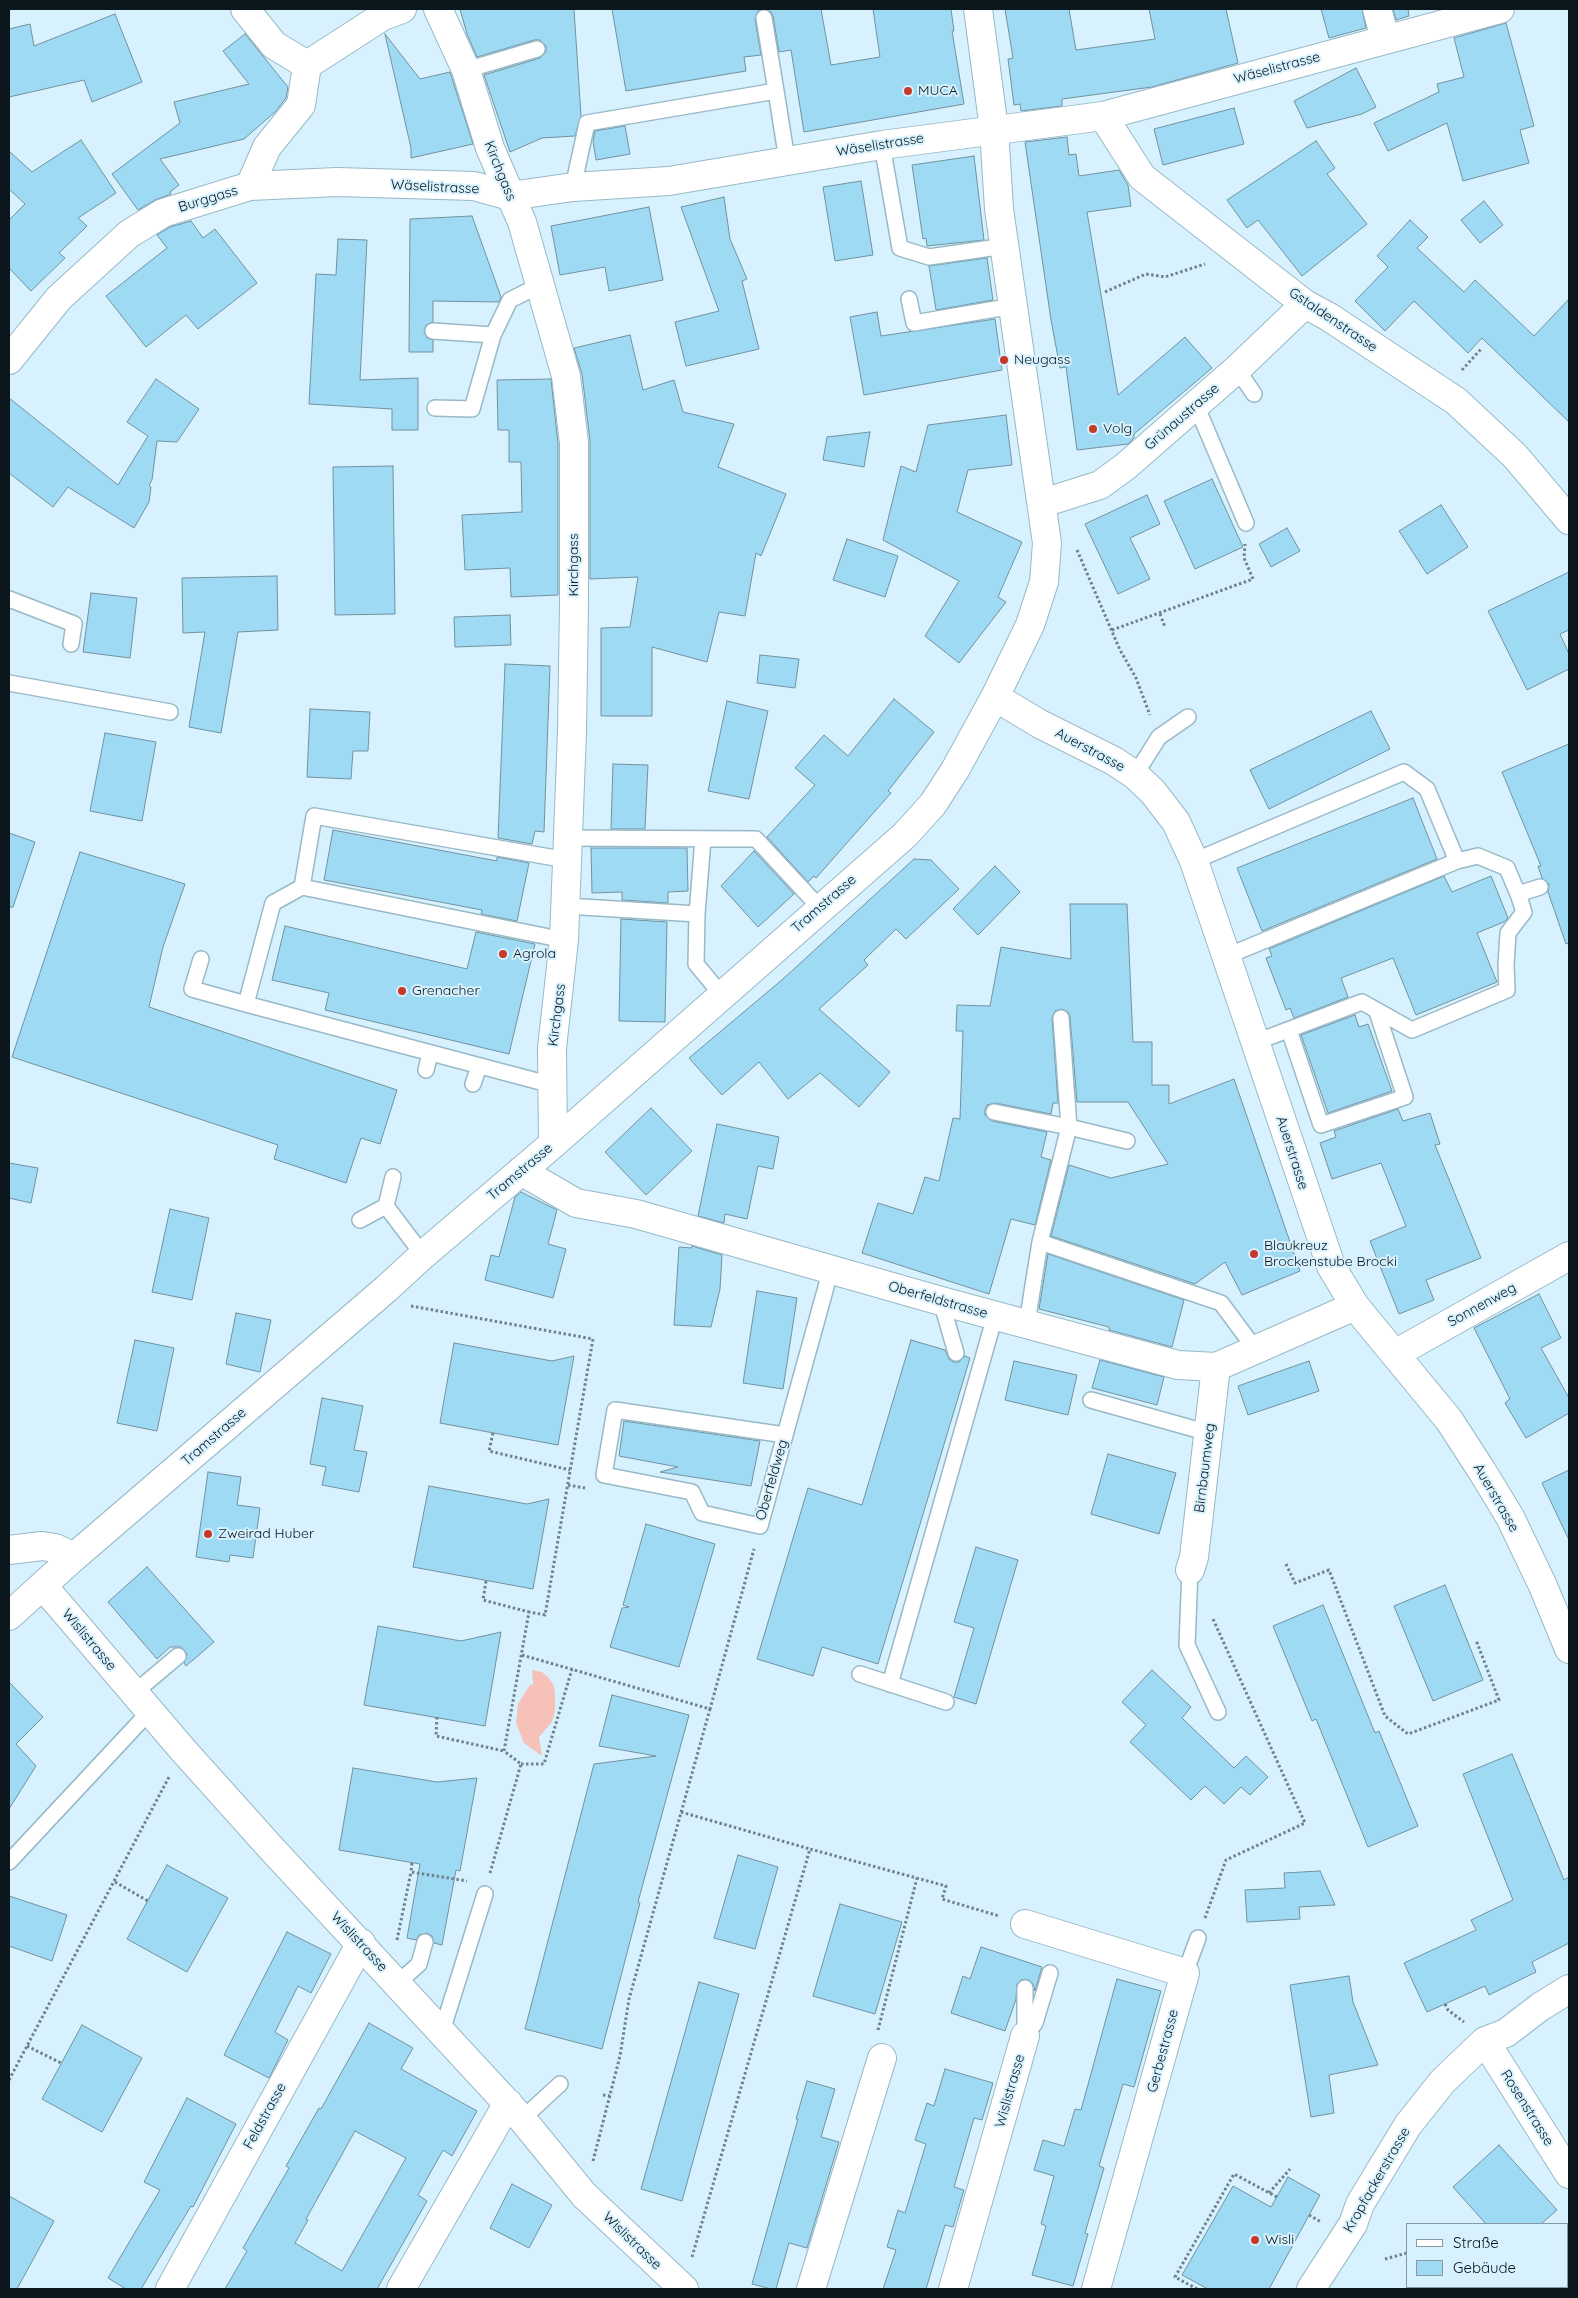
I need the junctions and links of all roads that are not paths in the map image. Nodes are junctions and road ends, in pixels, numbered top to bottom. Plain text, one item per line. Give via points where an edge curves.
1 (245, 9) edge
2 (402, 9) edge
3 (438, 9) edge
4 (978, 9) edge
5 (1377, 9) edge
6 (1500, 9) edge
7 (764, 18) dead end
8 (1385, 38) junction
9 (537, 49) dead end
10 (307, 65) junction
11 (466, 70) junction
12 (776, 90) junction
13 (1103, 116) junction
14 (994, 129) junction
15 (882, 145) junction
16 (787, 160) junction
17 (250, 186) junction
18 (573, 188) junction
19 (510, 196) junction
20 (1005, 246) junction
21 (540, 285) junction
22 (909, 299) dead end
23 (1305, 304) junction
24 (1014, 306) junction
25 (432, 331) dead end
26 (493, 335) junction
27 (9, 360) edge
28 (1236, 369) junction
29 (1254, 394) dead end
30 (1196, 404) junction
31 (434, 408) dead end
32 (1042, 503) junction
33 (1569, 520) edge
34 (1246, 523) dead end
35 (9, 599) edge
36 (71, 644) dead end
37 (9, 683) edge
38 (995, 697) junction
39 (170, 712) dead end
40 (1188, 717) dead end
41 (1135, 775) junction
42 (703, 839) junction
43 (568, 849) junction
44 (1194, 861) junction
45 (1457, 861) junction
46 (1540, 886) dead end
47 (302, 887) junction
48 (1518, 894) junction
49 (566, 906) junction
50 (820, 908) junction
51 (697, 914) junction
52 (564, 940) junction
53 (1227, 956) junction
54 (202, 959) dead end
55 (721, 994) junction
56 (246, 1004) junction
57 (1377, 1012) junction
58 (1061, 1018) dead end
59 (1289, 1030) junction
60 (1256, 1042) junction
61 (430, 1054) junction
62 (479, 1066) junction
63 (426, 1070) dead end
64 (473, 1084) dead end
65 (552, 1086) junction
66 (994, 1112) dead end
67 (1069, 1127) junction
68 (1127, 1141) dead end
69 (553, 1144) junction
70 (521, 1170) junction
71 (394, 1177) dead end
72 (386, 1206) junction
73 (360, 1220) dead end
74 (1040, 1242) junction
75 (422, 1255) junction
76 (1569, 1256) edge
77 (830, 1269) junction
78 (941, 1301) junction
79 (1355, 1306) junction
80 (995, 1316) junction
81 (1028, 1323) junction
82 (1256, 1350) junction
83 (956, 1353) dead end
84 (1395, 1354) junction
85 (1216, 1367) junction
86 (1091, 1400) dead end
87 (1209, 1433) junction
88 (785, 1435) junction
89 (9, 1550) edge
90 (74, 1557) junction
91 (1190, 1570) joint
92 (43, 1586) junction
93 (9, 1616) edge
94 (1569, 1649) edge
95 (178, 1656) dead end
96 (860, 1674) dead end
97 (890, 1684) junction
98 (142, 1702) junction
99 (946, 1702) dead end
100 (1218, 1712) dead end
101 (9, 1862) edge
102 (486, 1889) road end
103 (1026, 1924) road end
104 (1198, 1938) road end
105 (425, 1942) dead end
106 (361, 1943) junction
107 (1050, 1973) dead end
108 (1185, 1973) junction
109 (398, 1984) junction
110 (1026, 1988) dead end
111 (1569, 1989) edge
112 (442, 2031) junction
113 (1475, 2033) junction
114 (1026, 2036) junction
115 (882, 2058) road end
116 (560, 2084) dead end
117 (515, 2111) junction
118 (1569, 2174) edge
119 (679, 2281) edge
120 (170, 2289) edge
121 (402, 2289) edge
122 (811, 2289) edge
123 (953, 2289) edge
124 (1096, 2289) edge
125 (1311, 2289) edge

1 - 10 street via 274,45
2 - 10 street via 383,16
3 - 11 street, Kirchgass
4 - 14 street
5 - 8 street
6 - 8 street, Wäselistrasse
7 - 12 lane
8 - 13 street, Wäselistrasse
9 - 11 lane
10 - 17 street, Burggass via 301,105 267,147
11 - 19 street, Kirchgass via 490,148
12 - 16 lane
12 - 18 lane via 587,123
13 - 14 street, Wäselistrasse
13 - 23 street, Gstaldenstrasse via 1142,177
14 - 15 street, Wäselistrasse
14 - 20 street via 999,209
15 - 16 street, Wäselistrasse
15 - 20 lane via 900,248 929,257
16 - 18 street, Wäselistrasse via 669,181
17 - 19 street, Wäselistrasse via 337,182 474,186
17 - 27 street, Burggass via 163,213 129,234 59,298
18 - 19 street, Wäselistrasse
19 - 21 street, Kirchgass via 522,222
20 - 24 street
21 - 26 lane via 510,300
21 - 43 street, Kirchgass via 566,376 574,443 574,613
22 - 24 lane via 914,322
23 - 28 street, Grünaustrasse
23 - 33 street, Gstaldenstrasse via 1456,402 1515,456
24 - 32 street
25 - 26 lane
26 - 31 lane via 472,409
28 - 29 lane
28 - 30 street, Grünaustrasse
30 - 32 street, Grünaustrasse via 1100,485
30 - 34 lane
32 - 38 street via 1047,543 1044,582 1030,625
35 - 36 lane via 74,624
37 - 39 lane
38 - 41 street, Auerstrasse
38 - 50 street, Tramstrasse via 933,804 905,835
40 - 41 lane via 1159,737
41 - 44 street, Auerstrasse via 1176,822
42 - 43 lane
42 - 50 lane via 756,839
42 - 51 lane
43 - 47 lane via 314,816
43 - 49 street, Kirchgass
44 - 45 lane via 1404,772 1428,789
44 - 53 street, Auerstrasse
45 - 48 lane via 1478,856 1507,868
45 - 53 lane
46 - 48 lane
47 - 52 lane
47 - 56 lane via 273,903
48 - 57 lane via 1524,912 1508,934 1507,990 1412,1030
49 - 51 lane
49 - 52 street, Kirchgass
50 - 55 street, Tramstrasse
51 - 55 lane via 696,964
52 - 65 street, Kirchgass via 552,1048
53 - 60 street, Auerstrasse
54 - 56 lane via 192,988
55 - 69 street, Tramstrasse
56 - 61 lane
57 - 59 lane via 1362,1002
57 - 59 lane via 1405,1097 1321,1125
58 - 67 lane
59 - 60 lane
60 - 79 street, Auerstrasse via 1331,1266
61 - 62 lane
61 - 63 lane
62 - 64 lane
62 - 65 lane
65 - 69 street, Kirchgass
66 - 67 lane
67 - 68 lane
67 - 74 lane
69 - 70 street, Tramstrasse
70 - 75 street, Tramstrasse
70 - 77 street, Oberfeldstrasse via 576,1202 636,1214
71 - 72 lane
72 - 73 lane
72 - 75 lane
74 - 81 lane
74 - 82 lane via 1221,1303
75 - 90 street, Tramstrasse
76 - 84 street, Sonnenweg
77 - 78 street, Oberfeldstrasse
77 - 88 lane, Oberfeldweg
78 - 80 street, Oberfeldstrasse
78 - 83 lane
79 - 82 street, Oberfeldstrasse
79 - 84 street, Auerstrasse
80 - 81 street, Oberfeldstrasse
80 - 97 lane
81 - 85 street, Oberfeldstrasse via 1178,1365
82 - 85 street, Oberfeldstrasse
84 - 94 street, Auerstrasse via 1449,1420 1505,1510 1543,1586
85 - 87 street, Birnbaumweg
86 - 87 lane
87 - 91 street, Birnbaumweg
88 - 88 lane, Oberfeldweg via 760,1526 702,1513 692,1492 604,1475 616,1410
89 - 90 street via 42,1546
90 - 92 street, Tramstrasse
91 - 100 lane via 1187,1645
92 - 93 street, Tramstrasse
92 - 98 street, Wislistrasse
95 - 98 lane
96 - 97 lane
97 - 99 lane
98 - 101 lane
98 - 106 street, Wislistrasse via 271,1848
102 - 112 lane
103 - 108 street
104 - 108 lane
105 - 109 lane via 418,1964
106 - 109 street, Wislistrasse
106 - 120 street, Feldstrasse
107 - 114 lane via 1035,2023
108 - 124 street, Gerbestrasse
109 - 112 street, Wislistrasse
110 - 114 lane
111 - 113 street, Kropfackerstrasse via 1506,2033
112 - 117 street, Wislistrasse
113 - 118 street, Rosenstrasse
113 - 125 street, Kropfackerstrasse via 1408,2125 1360,2204 1353,2224
114 - 123 street, Wislistrasse
115 - 122 street
116 - 117 lane
117 - 119 street, Wislistrasse via 584,2195
117 - 121 street

